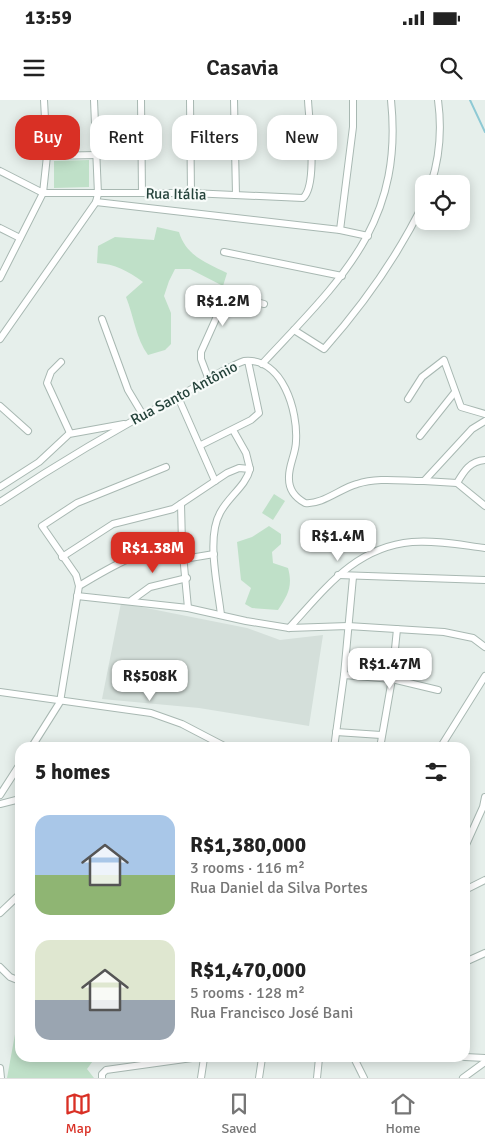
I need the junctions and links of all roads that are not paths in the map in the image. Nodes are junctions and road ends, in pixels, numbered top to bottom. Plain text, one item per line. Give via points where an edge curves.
1 (44, 100) edge
2 (94, 100) edge
3 (141, 100) edge
4 (190, 100) edge
5 (234, 100) edge
6 (308, 100) edge
7 (353, 100) edge
8 (391, 100) edge
9 (438, 100) edge
10 (45, 115) edge
11 (95, 115) edge
12 (47, 160) edge
13 (96, 160) edge
14 (0, 171) edge
15 (433, 175) edge
16 (43, 193) junction
17 (142, 193) junction
18 (191, 193) junction
19 (98, 194) junction
20 (236, 195) junction
21 (96, 202) junction
22 (415, 218) edge
23 (0, 228) edge
24 (340, 230) junction
25 (368, 236) junction
26 (20, 238) junction
27 (224, 252) dead end
28 (0, 276) edge
29 (342, 276) junction
30 (264, 304) dead end
31 (102, 319) dead end
32 (294, 330) junction
33 (0, 340) edge
34 (248, 360) junction
35 (61, 362) dead end
36 (262, 364) junction
37 (208, 380) junction
38 (455, 392) junction
39 (178, 397) junction
40 (408, 399) dead end
41 (0, 406) edge
42 (485, 414) edge
43 (143, 415) junction
44 (485, 421) edge
45 (126, 424) junction
46 (96, 428) junction
47 (233, 430) junction
48 (28, 431) dead end
49 (70, 433) junction
50 (420, 436) dead end
51 (100, 440) junction
52 (201, 445) junction
53 (485, 460) edge
54 (166, 467) dead end
55 (250, 469) junction
56 (215, 481) junction
57 (424, 481) junction
58 (457, 483) junction
59 (0, 487) edge
60 (0, 502) edge
61 (181, 504) junction
62 (485, 506) edge
63 (182, 544) junction
64 (485, 548) edge
65 (214, 554) junction
66 (62, 558) junction
67 (184, 559) junction
68 (338, 576) junction
69 (353, 577) junction
70 (186, 578) junction
71 (485, 580) edge
72 (79, 586) junction
73 (77, 596) junction
74 (132, 600) junction
75 (188, 608) junction
76 (221, 616) junction
77 (348, 626) junction
78 (289, 628) junction
79 (398, 629) junction
80 (485, 647) edge
81 (344, 675) junction
82 (485, 676) edge
83 (392, 679) junction
84 (438, 690) dead end
85 (0, 692) edge
86 (60, 702) junction
87 (336, 732) junction
88 (381, 735) junction
89 (35, 742) edge
90 (216, 742) edge
91 (335, 742) edge
92 (380, 742) edge
93 (444, 742) edge
94 (15, 772) edge
95 (0, 795) edge
96 (485, 797) edge
97 (15, 801) edge
98 (0, 804) edge
99 (470, 836) edge
100 (485, 880) edge
101 (470, 888) edge
102 (15, 899) edge
103 (0, 913) edge
104 (485, 953) edge
105 (470, 960) edge
106 (0, 967) edge
107 (15, 979) edge
108 (470, 1057) edge
109 (485, 1058) edge
110 (163, 1062) edge
111 (204, 1062) edge
112 (262, 1062) edge
113 (319, 1062) edge
114 (356, 1062) edge
115 (485, 1062) edge
116 (0, 1068) edge
117 (1, 1078) edge
118 (102, 1078) edge
119 (202, 1078) edge
120 (260, 1078) edge
121 (317, 1078) edge
122 (364, 1078) edge
123 (463, 1078) edge

1 - 10 street
2 - 11 street
3 - 17 street
4 - 18 street
5 - 20 street
6 - 20 street, Rua Itália via 311,175 306,195 298,199
7 - 24 street via 353,127
8 - 25 street via 392,143 384,196
9 - 15 street via 441,119 439,154
12 - 16 street
13 - 19 street
14 - 16 street
16 - 19 street, Rua Itália
16 - 26 street
17 - 18 street, Rua Itália
17 - 19 street, Rua Itália
18 - 20 street, Rua Itália
19 - 21 street
21 - 24 street
21 - 33 street
22 - 32 street via 386,269 324,349
23 - 26 street
24 - 25 street
25 - 29 street
26 - 28 street
27 - 29 street
29 - 32 street
30 - 37 street via 227,294 201,352
31 - 43 street via 128,390
32 - 36 street
34 - 36 street, Rua Santo Antônio
34 - 37 street, Rua Santo Antônio
34 - 47 street via 259,413
35 - 49 street via 47,382
36 - 57 street, Rua Santo Antônio via 277,376 291,402 297,430 289,478 290,487 300,500 310,504 373,480
37 - 39 street, Rua Santo Antônio
38 - 40 street via 444,360 422,377
38 - 42 street via 463,409
38 - 50 street
39 - 43 street, Rua Santo Antônio
39 - 52 street
41 - 48 street
43 - 45 street, Rua Santo Antônio
44 - 57 street via 472,429
45 - 46 street
45 - 51 street, Rua Santo Antônio
46 - 49 street
46 - 51 street
47 - 52 street
47 - 55 street via 246,453
49 - 59 street via 39,462
51 - 60 street, Rua Santo Antônio
52 - 56 street
53 - 58 street via 472,464
54 - 66 street via 76,502 42,526
55 - 56 street via 234,470
55 - 65 street via 216,521
56 - 61 street
57 - 58 street, Rua Santo Antônio
58 - 62 street
61 - 63 street
61 - 66 street via 163,512 113,524
63 - 67 street
63 - 72 street via 136,554
64 - 68 street via 414,542 397,544 362,557
65 - 67 street
65 - 76 street
66 - 72 street via 76,575
67 - 70 street
68 - 69 street
68 - 78 street
69 - 71 street
69 - 77 street
70 - 74 street via 156,584
70 - 75 street
72 - 73 street
73 - 74 street
73 - 86 street
74 - 75 street
75 - 76 street
76 - 78 street
77 - 78 street
77 - 79 street
77 - 81 street
79 - 80 street via 444,632 473,638
79 - 83 street
81 - 83 street
81 - 87 street
82 - 93 street
83 - 84 street
83 - 88 street
85 - 86 street
86 - 89 street
86 - 90 street via 83,702 151,714 182,724
87 - 88 street
87 - 91 street
88 - 92 street
94 - 95 street
96 - 99 street
97 - 98 street
100 - 101 street
102 - 103 street
104 - 105 street
106 - 107 street
108 - 109 street
110 - 118 street via 106,1070
111 - 119 street
112 - 120 street
113 - 121 street
114 - 122 street
115 - 123 street
116 - 117 street

